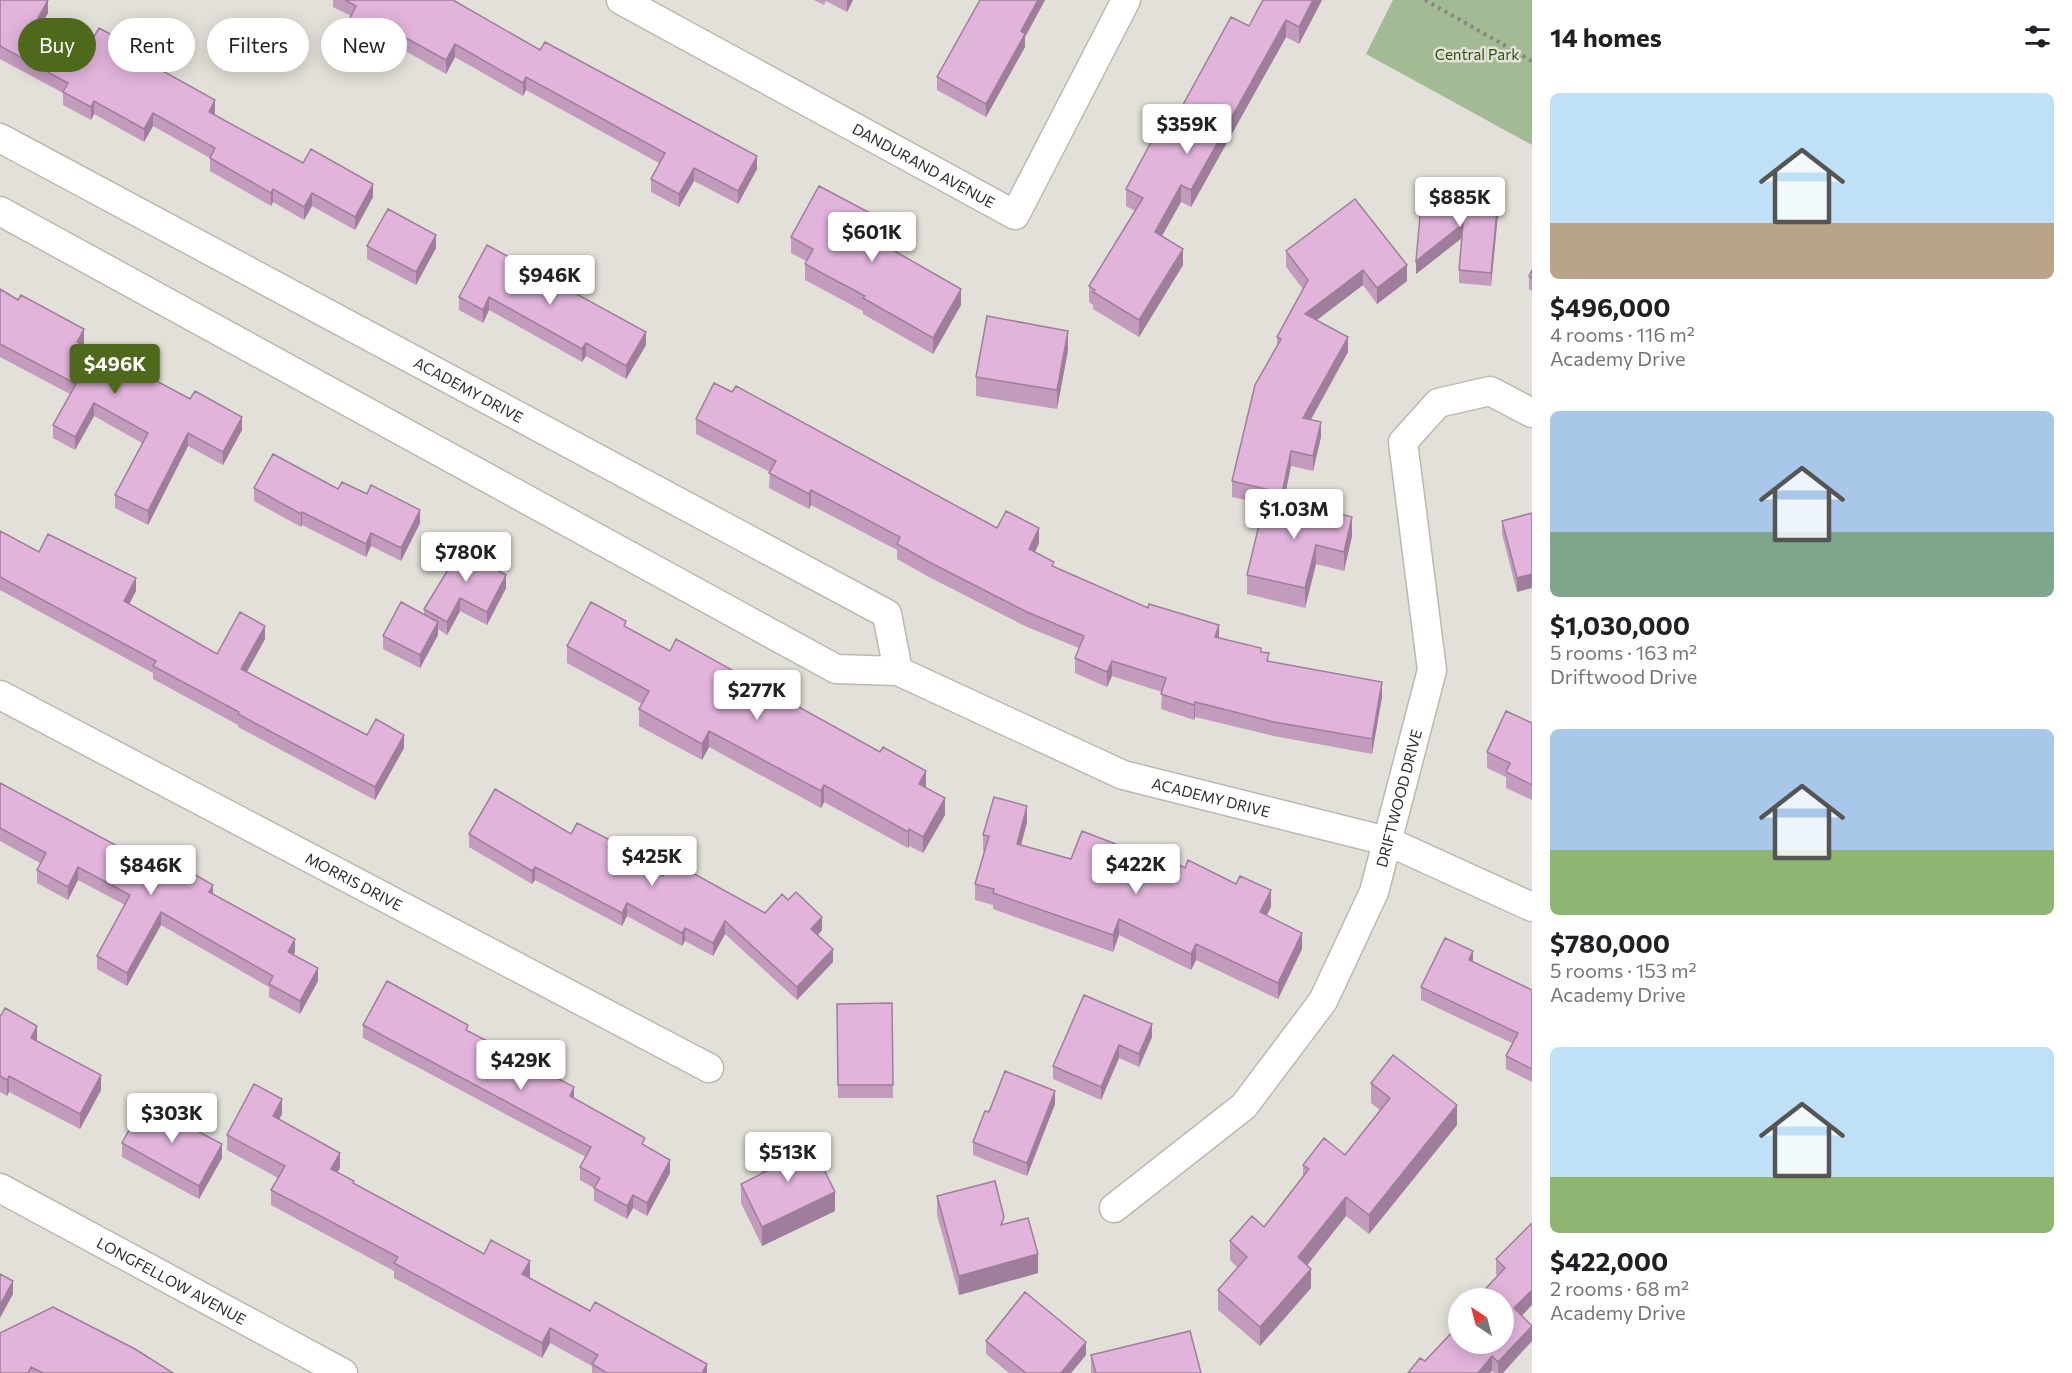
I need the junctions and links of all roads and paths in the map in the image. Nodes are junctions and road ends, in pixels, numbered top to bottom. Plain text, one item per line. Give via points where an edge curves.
1 (621, 0) edge
2 (1126, 0) edge
3 (1425, 0) edge
4 (1532, 61) edge
5 (0, 138) edge
6 (0, 211) edge
7 (1532, 413) edge
8 (898, 671) junction
9 (0, 695) edge
10 (1387, 841) junction
11 (1532, 907) edge
12 (709, 1068) dead end
13 (0, 1188) edge
14 (1114, 1208) dead end
15 (343, 1373) edge

1 - 2 street, DANDURAND AVENUE via 1016,214
3 - 4 path
5 - 8 street, ACADEMY DRIVE via 886,614
6 - 8 street, ACADEMY DRIVE via 836,669
7 - 10 street, DRIFTWOOD DRIVE via 1490,391 1438,403 1403,442 1432,670
8 - 10 street, ACADEMY DRIVE via 1123,775
9 - 12 street, MORRIS DRIVE
10 - 11 street, ACADEMY DRIVE
10 - 14 street, DRIFTWOOD DRIVE via 1374,892 1323,1001 1244,1106
13 - 15 street, LONGFELLOW AVENUE

